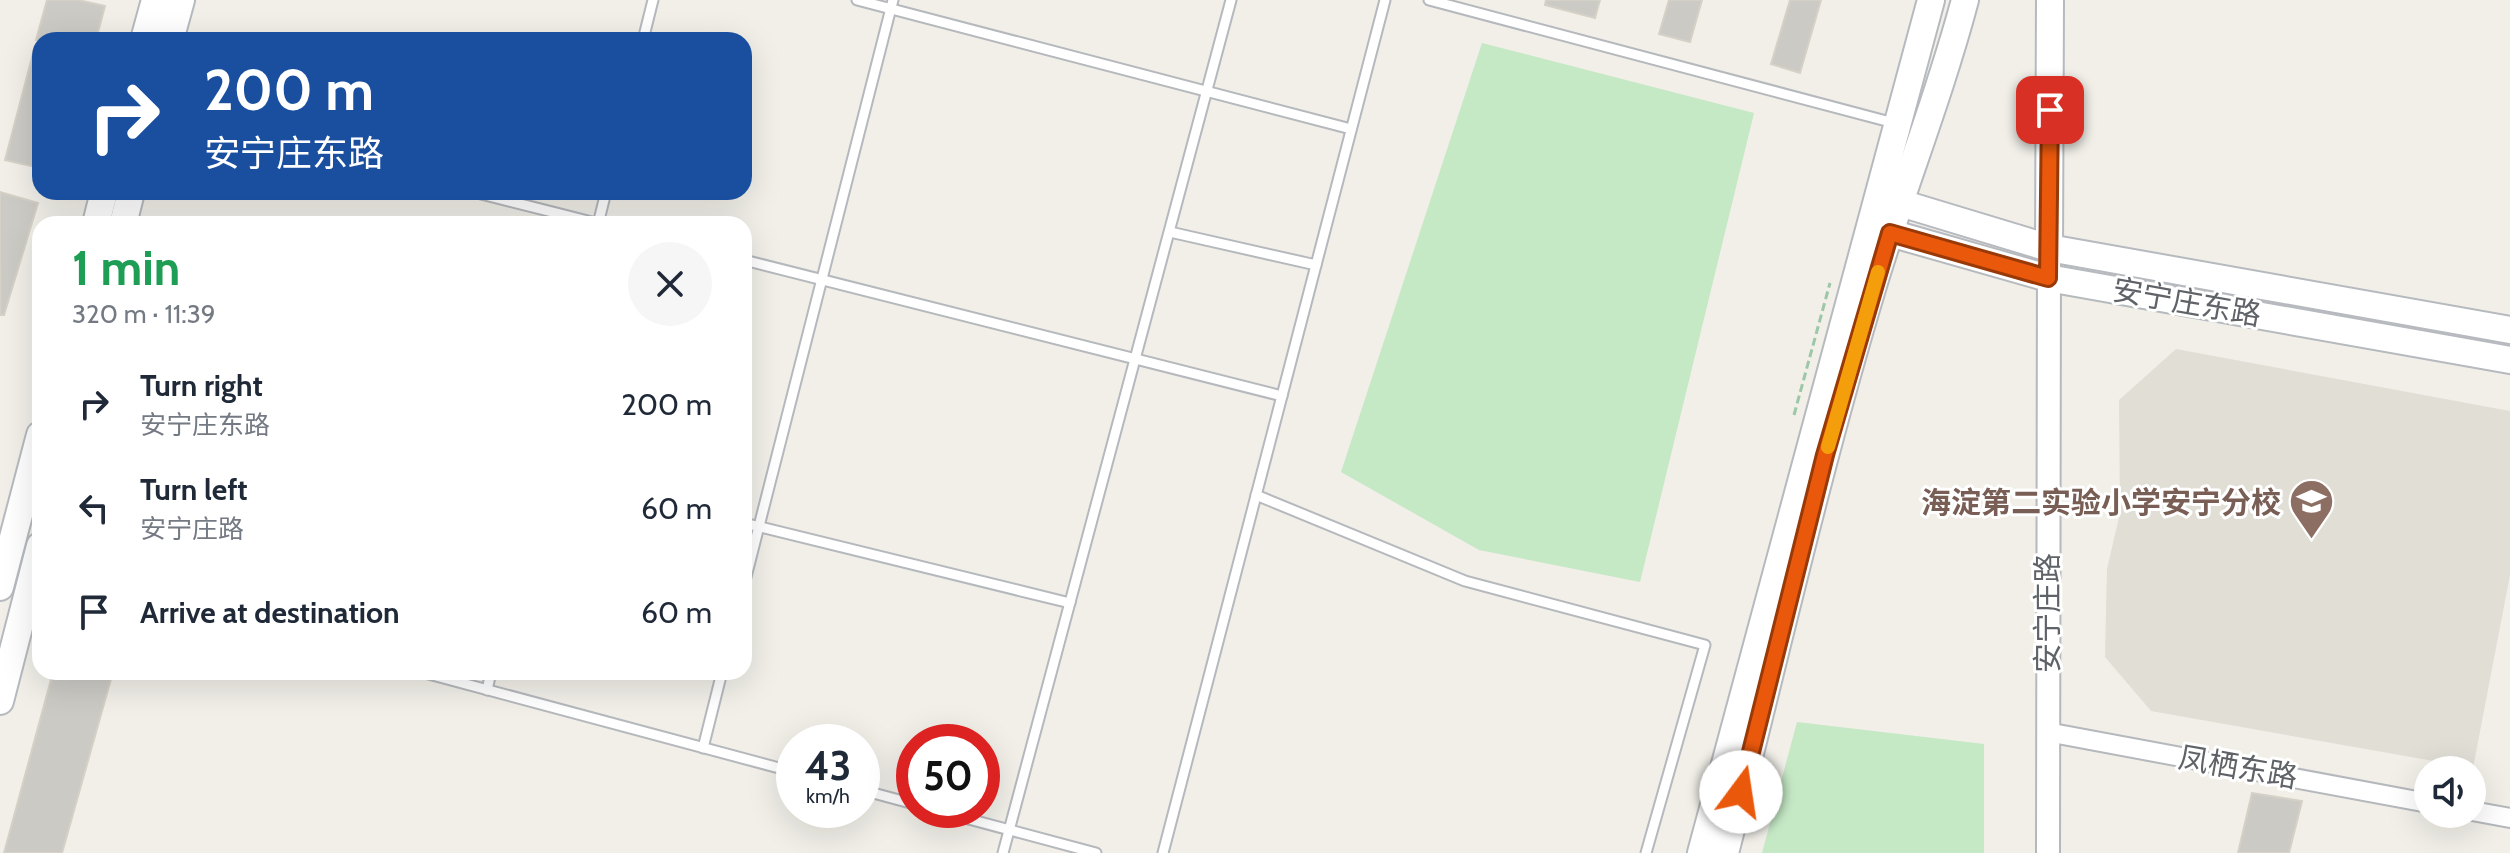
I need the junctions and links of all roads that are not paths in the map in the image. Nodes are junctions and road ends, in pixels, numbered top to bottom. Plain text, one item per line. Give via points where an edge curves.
1 (155, 0) edge
2 (181, 0) edge
3 (653, 0) edge
4 (857, 0) edge
5 (1231, 0) edge
6 (1385, 0) edge
7 (1429, 0) edge
8 (1931, 0) edge
9 (1965, 0) edge
10 (2050, 0) edge
11 (892, 4) edge
12 (146, 32) edge
13 (172, 32) edge
14 (645, 32) edge
15 (1207, 92) junction
16 (1897, 124) junction
17 (1351, 129) junction
18 (1889, 199) junction
19 (504, 200) edge
20 (568, 216) edge
21 (1879, 230) junction
22 (1170, 232) junction
23 (2049, 248) junction
24 (752, 262) edge
25 (1316, 265) junction
26 (2048, 278) junction
27 (820, 280) junction
28 (2510, 330) edge
29 (1136, 359) junction
30 (2510, 360) edge
31 (1282, 396) junction
32 (32, 465) edge
33 (1256, 495) junction
34 (752, 525) edge
35 (758, 527) junction
36 (752, 552) edge
37 (32, 577) edge
38 (0, 587) edge
39 (1070, 603) junction
40 (450, 680) edge
41 (489, 680) edge
42 (720, 680) edge
43 (487, 690) junction
44 (0, 701) edge
45 (2047, 732) junction
46 (703, 748) junction
47 (776, 767) edge
48 (2414, 800) edge
49 (2486, 814) edge
50 (2510, 818) edge
51 (1000, 828) edge
52 (1009, 830) junction
53 (1003, 853) edge
54 (1096, 853) edge
55 (1163, 853) edge
56 (1646, 853) edge
57 (1701, 853) edge
58 (1725, 853) edge
59 (2048, 853) edge

1 - 12 main road
2 - 13 main road
3 - 14 lane
4 - 11 lane
5 - 15 lane
6 - 17 lane
7 - 16 lane
8 - 16 main road
9 - 18 main road via 1948,65
10 - 23 main road
11 - 15 lane
11 - 27 lane
15 - 17 lane
15 - 22 lane
16 - 18 main road
17 - 25 lane
18 - 21 main road
18 - 23 main road, 安宁庄东路
19 - 20 lane
21 - 26 main road, 安宁庄东路
21 - 57 main road
21 - 58 main road
22 - 25 lane
22 - 29 lane
23 - 26 street, 安宁庄路
23 - 28 main road, 安宁庄东路
24 - 27 lane
25 - 31 lane
26 - 30 main road, 安宁庄东路
26 - 45 street, 安宁庄路
27 - 29 lane
27 - 35 lane
29 - 31 lane
29 - 39 lane
31 - 33 lane
32 - 38 main road
33 - 55 lane
33 - 56 lane via 1465,581 1705,645
34 - 35 lane
35 - 36 lane
35 - 39 lane
37 - 44 main road
39 - 52 lane
40 - 43 lane
41 - 43 lane
42 - 46 lane
43 - 46 lane
45 - 48 street, 凤栖东路
45 - 59 street, 安宁庄路
46 - 47 lane
49 - 50 street
51 - 52 lane
52 - 53 lane
52 - 54 lane

